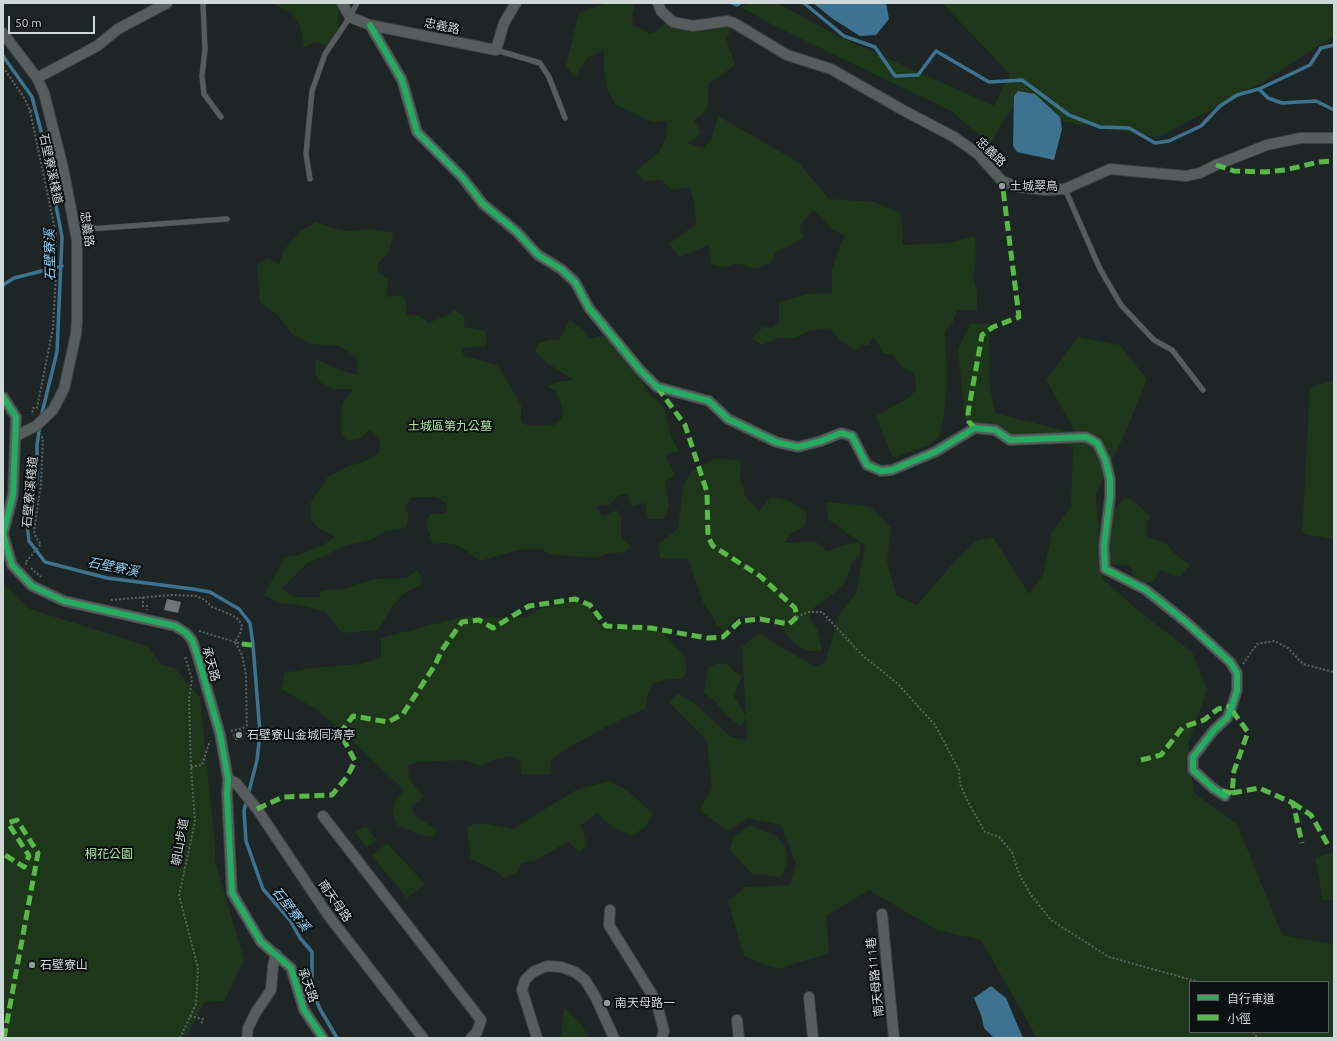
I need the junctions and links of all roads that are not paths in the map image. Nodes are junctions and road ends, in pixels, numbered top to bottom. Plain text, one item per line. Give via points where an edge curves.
1 (168, 3) edge
2 (203, 3) edge
3 (342, 3) edge
4 (357, 3) edge
5 (516, 3) edge
6 (658, 3) edge
7 (350, 17) junction
8 (370, 25) junction
9 (3, 33) edge
10 (496, 50) junction
11 (37, 78) junction
12 (221, 117) dead end
13 (565, 118) dead end
14 (1334, 138) edge
15 (310, 179) dead end
16 (1065, 189) junction
17 (227, 219) dead end
18 (75, 230) junction
19 (1203, 390) dead end
20 (3, 397) edge
21 (6, 408) edge
22 (16, 436) junction
23 (232, 781) junction
24 (1225, 796) dead end
25 (323, 816) dead end
26 (610, 910) dead end
27 (882, 914) dead end
28 (276, 954) junction
29 (809, 997) dead end
30 (738, 1020) dead end
31 (246, 1038) edge
32 (322, 1038) edge
33 (423, 1038) edge
34 (471, 1038) edge
35 (537, 1038) edge
36 (614, 1038) edge
37 (662, 1038) edge
38 (739, 1038) edge
39 (813, 1038) edge
40 (894, 1038) edge

1 - 11 street via 118,29 97,46
2 - 12 lane via 204,94
3 - 7 street
4 - 7 lane
5 - 10 street via 504,23
6 - 16 street, 忠義路 via 661,11 673,22 693,26 727,21 787,55 831,69 954,137 978,154 1002,181 1018,187
7 - 8 street, 忠義路
7 - 15 lane via 325,54 312,91 306,154
8 - 10 street, 忠義路
8 - 24 street via 402,80 417,132 462,177 483,204 517,232 538,255 576,282 589,308 657,387 709,401 728,419 776,442 798,447 841,432 852,436 868,464 881,471 892,470 936,452 975,428 995,430 1010,440 1086,437 1097,443 1110,479 1104,546 1105,569 1146,590 1230,662 1237,673 1237,690 1227,718 1214,730 1193,758 1193,770 1214,790
9 - 11 street, 忠義路
10 - 13 lane via 540,63 549,77
11 - 18 street, 忠義路 via 44,93 63,168
14 - 16 street, 忠義路 via 1300,138 1267,145 1216,164 1200,173 1186,176 1110,169
16 - 19 lane via 1100,269 1121,305 1154,340 1172,350
17 - 18 lane
18 - 22 street, 忠義路 via 76,334 64,389 54,410 37,430
20 - 21 street
21 - 22 street via 16,417
22 - 23 street, 承天路 via 13,495 4,534 12,565 32,586 64,601 175,626 186,633 192,640 197,654
23 - 28 street, 承天路 via 227,794 232,893 261,942
23 - 33 street, 南天母路 via 257,809 328,915
25 - 34 street via 482,1020
26 - 37 street via 609,925 656,1001 664,1031
27 - 40 street, 南天母路111巷
28 - 31 street via 272,990 256,1012
28 - 32 street, 承天路 via 291,968 304,1010
29 - 39 street
30 - 38 street
35 - 36 street via 522,990 525,980 533,972 547,966 575,972 585,980

